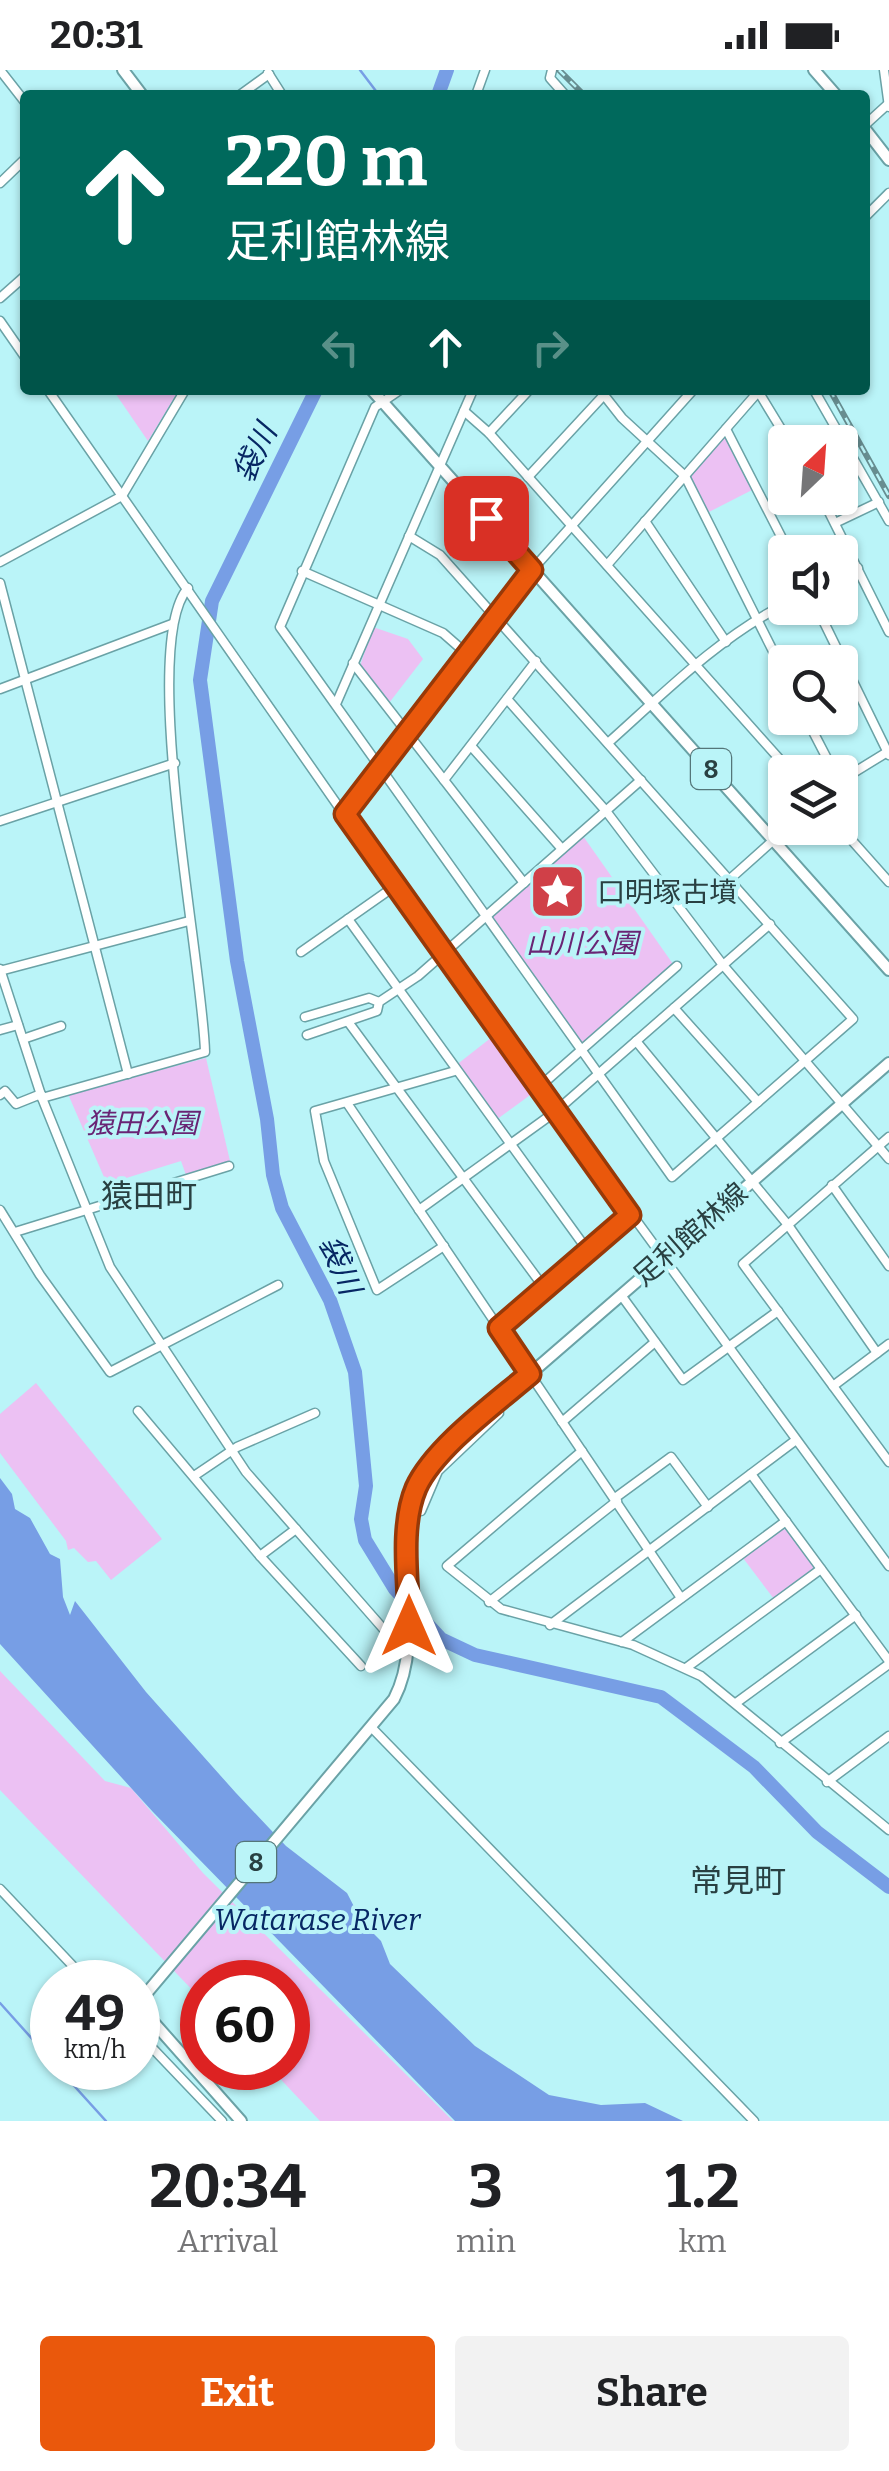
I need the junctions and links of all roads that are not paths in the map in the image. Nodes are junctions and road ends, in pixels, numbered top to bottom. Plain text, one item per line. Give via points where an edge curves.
1 (0, 70) edge
2 (123, 70) edge
3 (814, 70) edge
4 (884, 70) edge
5 (268, 72) edge
6 (138, 90) edge
7 (246, 90) edge
8 (832, 90) edge
9 (20, 96) edge
10 (888, 106) edge
11 (870, 134) edge
12 (889, 160) edge
13 (20, 164) edge
14 (0, 183) edge
15 (889, 193) edge
16 (870, 212) edge
17 (20, 280) edge
18 (0, 298) edge
19 (0, 321) edge
20 (20, 350) edge
21 (51, 395) edge
22 (183, 395) edge
23 (376, 395) edge
24 (392, 395) edge
25 (472, 395) edge
26 (524, 395) edge
27 (600, 395) edge
28 (604, 395) edge
29 (689, 395) edge
30 (755, 395) edge
31 (760, 395) edge
32 (817, 395) edge
33 (382, 402) junction
34 (464, 411) junction
35 (779, 425) edge
36 (726, 428) junction
37 (489, 433) junction
38 (648, 441) junction
39 (440, 467) junction
40 (685, 476) junction
41 (528, 477) junction
42 (888, 494) edge
43 (122, 496) junction
44 (878, 500) junction
45 (830, 515) edge
46 (645, 521) junction
47 (889, 521) edge
48 (834, 523) junction
49 (571, 525) junction
50 (780, 535) edge
51 (840, 535) edge
52 (410, 536) junction
53 (0, 562) edge
54 (607, 565) junction
55 (858, 568) edge
56 (532, 570) junction
57 (302, 571) junction
58 (0, 583) edge
59 (191, 591) junction
60 (379, 605) junction
61 (768, 613) edge
62 (496, 616) junction
63 (757, 619) junction
64 (172, 624) junction
65 (825, 625) edge
66 (889, 632) edge
67 (726, 642) junction
68 (770, 645) edge
69 (467, 654) junction
70 (536, 661) junction
71 (354, 664) junction
72 (696, 665) junction
73 (26, 680) junction
74 (0, 689) edge
75 (507, 699) junction
76 (336, 704) junction
77 (652, 704) junction
78 (407, 732) junction
79 (608, 743) junction
80 (471, 746) junction
81 (889, 752) edge
82 (776, 755) edge
83 (175, 764) junction
84 (380, 767) junction
85 (858, 770) edge
86 (444, 780) junction
87 (641, 780) junction
88 (57, 802) junction
89 (606, 810) junction
90 (345, 814) junction
91 (0, 821) edge
92 (768, 833) edge
93 (768, 845) edge
94 (779, 845) edge
95 (856, 845) edge
96 (562, 849) junction
97 (730, 879) junction
98 (889, 882) edge
99 (524, 883) junction
100 (395, 886) junction
101 (485, 917) junction
102 (348, 919) junction
103 (189, 921) junction
104 (770, 924) junction
105 (96, 944) junction
106 (301, 952) dead end
107 (442, 955) junction
108 (723, 964) junction
109 (887, 965) edge
110 (677, 966) dead end
111 (0, 970) edge
112 (397, 992) junction
113 (379, 1002) junction
114 (674, 1008) junction
115 (305, 1018) dead end
116 (348, 1023) junction
117 (18, 1025) junction
118 (61, 1026) dead end
119 (0, 1030) edge
120 (307, 1035) dead end
121 (22, 1039) junction
122 (636, 1041) junction
123 (580, 1051) junction
124 (806, 1060) junction
125 (889, 1062) edge
126 (454, 1071) junction
127 (128, 1074) junction
128 (598, 1074) junction
129 (396, 1087) junction
130 (538, 1088) junction
131 (0, 1095) edge
132 (41, 1096) junction
133 (758, 1102) junction
134 (844, 1102) junction
135 (347, 1103) junction
136 (555, 1112) junction
137 (889, 1137) edge
138 (715, 1139) junction
139 (510, 1145) junction
140 (880, 1145) junction
141 (889, 1159) edge
142 (229, 1166) dead end
143 (464, 1178) junction
144 (750, 1182) junction
145 (832, 1186) junction
146 (86, 1209) junction
147 (0, 1210) edge
148 (419, 1210) junction
149 (630, 1215) junction
150 (788, 1224) junction
151 (15, 1232) junction
152 (444, 1246) junction
153 (588, 1251) junction
154 (663, 1259) junction
155 (889, 1266) edge
156 (278, 1285) dead end
157 (545, 1288) junction
158 (620, 1295) junction
159 (778, 1311) junction
160 (499, 1328) junction
161 (655, 1342) junction
162 (161, 1344) junction
163 (889, 1344) edge
164 (728, 1348) junction
165 (877, 1353) junction
166 (530, 1374) junction
167 (833, 1386) junction
168 (497, 1403) junction
169 (138, 1411) dead end
170 (315, 1414) dead end
171 (562, 1422) junction
172 (796, 1440) junction
173 (231, 1450) junction
174 (582, 1451) junction
175 (889, 1462) edge
176 (751, 1474) junction
177 (194, 1476) junction
178 (616, 1500) junction
179 (708, 1507) junction
180 (421, 1511) dead end
181 (786, 1521) junction
182 (296, 1529) junction
183 (649, 1550) junction
184 (260, 1556) junction
185 (886, 1556) edge
186 (889, 1566) edge
187 (821, 1568) junction
188 (681, 1598) junction
189 (489, 1602) junction
190 (856, 1616) junction
191 (550, 1624) junction
192 (622, 1642) junction
193 (408, 1646) junction
194 (889, 1662) edge
195 (361, 1666) dead end
196 (686, 1668) junction
197 (736, 1703) junction
198 (370, 1731) junction
199 (889, 1736) edge
200 (780, 1743) junction
201 (827, 1782) junction
202 (889, 1830) edge
203 (0, 1888) edge
204 (67, 1960) edge
205 (160, 2056) edge
206 (222, 2121) edge
207 (241, 2121) edge
208 (754, 2121) edge

1 - 9 street
2 - 6 main road
3 - 8 main road
4 - 10 street
5 - 7 street
11 - 12 main road
13 - 14 street
15 - 16 street
17 - 18 street
19 - 20 street
21 - 43 street
22 - 43 street
23 - 33 main road, 8
24 - 33 street
25 - 34 street
26 - 37 street
27 - 41 street
28 - 38 street
29 - 38 street
30 - 36 street
31 - 35 street
32 - 44 street
33 - 39 main road, 8
33 - 57 street
34 - 37 street
34 - 39 street
36 - 40 street
36 - 50 street
37 - 41 street
38 - 40 street
38 - 49 street
39 - 52 street
39 - 56 main road, 8
40 - 46 street
40 - 63 street
41 - 49 street
42 - 44 street
43 - 53 street
43 - 59 street
44 - 47 street
44 - 48 street
45 - 48 street
46 - 54 street
46 - 67 street
48 - 51 street
49 - 54 street
49 - 56 street
52 - 60 street
52 - 62 street via 440,555
54 - 72 street
55 - 66 street
56 - 62 street
56 - 77 main road, 8
57 - 60 street
57 - 76 street via 280,627
58 - 73 street
59 - 64 street
59 - 90 street
60 - 69 street via 443,632
60 - 71 street
61 - 63 street
62 - 69 street
62 - 70 street
63 - 67 street
63 - 68 street
64 - 73 street
64 - 83 street via 168,674
65 - 81 street
67 - 72 street
69 - 78 street
70 - 75 street
70 - 79 street
71 - 76 street
71 - 78 street
72 - 77 street
72 - 82 street
73 - 74 street
73 - 88 street
75 - 80 street
75 - 89 street
76 - 84 street
77 - 79 street
77 - 92 main road, 8
78 - 84 street
78 - 86 street
79 - 87 street
80 - 86 street
80 - 96 street
81 - 85 street
83 - 88 street
83 - 103 street
84 - 90 street
84 - 101 street
86 - 99 street
87 - 89 street
87 - 97 street
88 - 91 street
88 - 105 street
89 - 96 street
89 - 108 street
90 - 100 street
93 - 97 street
94 - 109 main road, 8
95 - 98 street
96 - 99 street
97 - 104 street
99 - 101 street
100 - 102 street
100 - 107 street
101 - 107 street
101 - 123 street
102 - 106 street
102 - 112 street
103 - 105 street
103 - 127 street via 205,1052
104 - 108 street
104 - 124 street via 854,1019
105 - 111 street
105 - 127 street
107 - 112 street
107 - 130 street
108 - 114 street
108 - 124 street
110 - 123 street
111 - 117 street
112 - 113 street
112 - 126 street
113 - 115 street via 369,998
113 - 116 street via 377,1011
114 - 122 street
114 - 133 street
116 - 120 street
116 - 129 street
117 - 119 street
117 - 121 street
118 - 121 street
121 - 132 street
122 - 128 street
122 - 138 street
123 - 128 street
123 - 130 street
124 - 133 street
124 - 134 street
125 - 134 main road, 足利館林線 / 8
126 - 129 street
126 - 139 street
127 - 132 street
128 - 136 street
128 - 138 street via 672,1177
129 - 135 street
129 - 143 street
130 - 136 street
131 - 132 street via 5,1092 16,1104
132 - 146 street
133 - 138 street
134 - 140 street
134 - 144 main road, 足利館林線 / 8
135 - 148 street
135 - 152 street via 314,1112 315,1119 324,1161 378,1290
136 - 139 street
136 - 149 street
137 - 140 street
138 - 144 street
139 - 143 street
139 - 153 street
140 - 141 street
140 - 145 street
142 - 146 street
143 - 148 street
143 - 157 street
144 - 150 street
144 - 154 main road, 足利館林線 / 8
145 - 150 street
145 - 155 street
146 - 151 street
146 - 162 street via 110,1267
147 - 151 street
148 - 152 street
149 - 153 street
149 - 154 street
150 - 159 street via 743,1264
150 - 165 street
151 - 162 street via 110,1372
152 - 160 street
153 - 157 street
154 - 158 main road, 足利館林線 / 8
154 - 164 street
156 - 162 street
157 - 160 street
158 - 161 street
158 - 166 main road, 足利館林線 / 8
159 - 164 street
159 - 167 street
160 - 166 street
161 - 164 street via 684,1380
161 - 171 street
162 - 173 street
163 - 165 street
164 - 172 street
165 - 167 street
166 - 168 main road, 足利館林線 / 8
166 - 171 street
167 - 175 street
168 - 180 street via 499,1413 438,1471
168 - 193 main road, 8 via 422,1478 414,1496
169 - 177 street
170 - 173 street
171 - 174 street
172 - 176 street
172 - 185 street
173 - 177 street
173 - 182 street
174 - 178 street
174 - 189 street via 447,1566
176 - 179 street
176 - 181 street
177 - 184 street
178 - 179 street via 670,1457
178 - 183 street
178 - 189 street
179 - 183 street
181 - 187 street
181 - 188 street
182 - 184 street
182 - 193 street via 387,1633
183 - 188 street
183 - 191 street
184 - 195 street
185 - 186 street
187 - 190 street
187 - 196 street
188 - 192 street
189 - 191 street
190 - 194 street
190 - 197 street
191 - 192 street
192 - 196 street
193 - 198 main road, 8 via 398,1690
194 - 200 street
196 - 197 street
197 - 200 street
198 - 207 main road, 8 via 147,1991 148,2016
198 - 208 street
199 - 201 street
200 - 201 street
201 - 202 street
203 - 204 street
205 - 206 street

